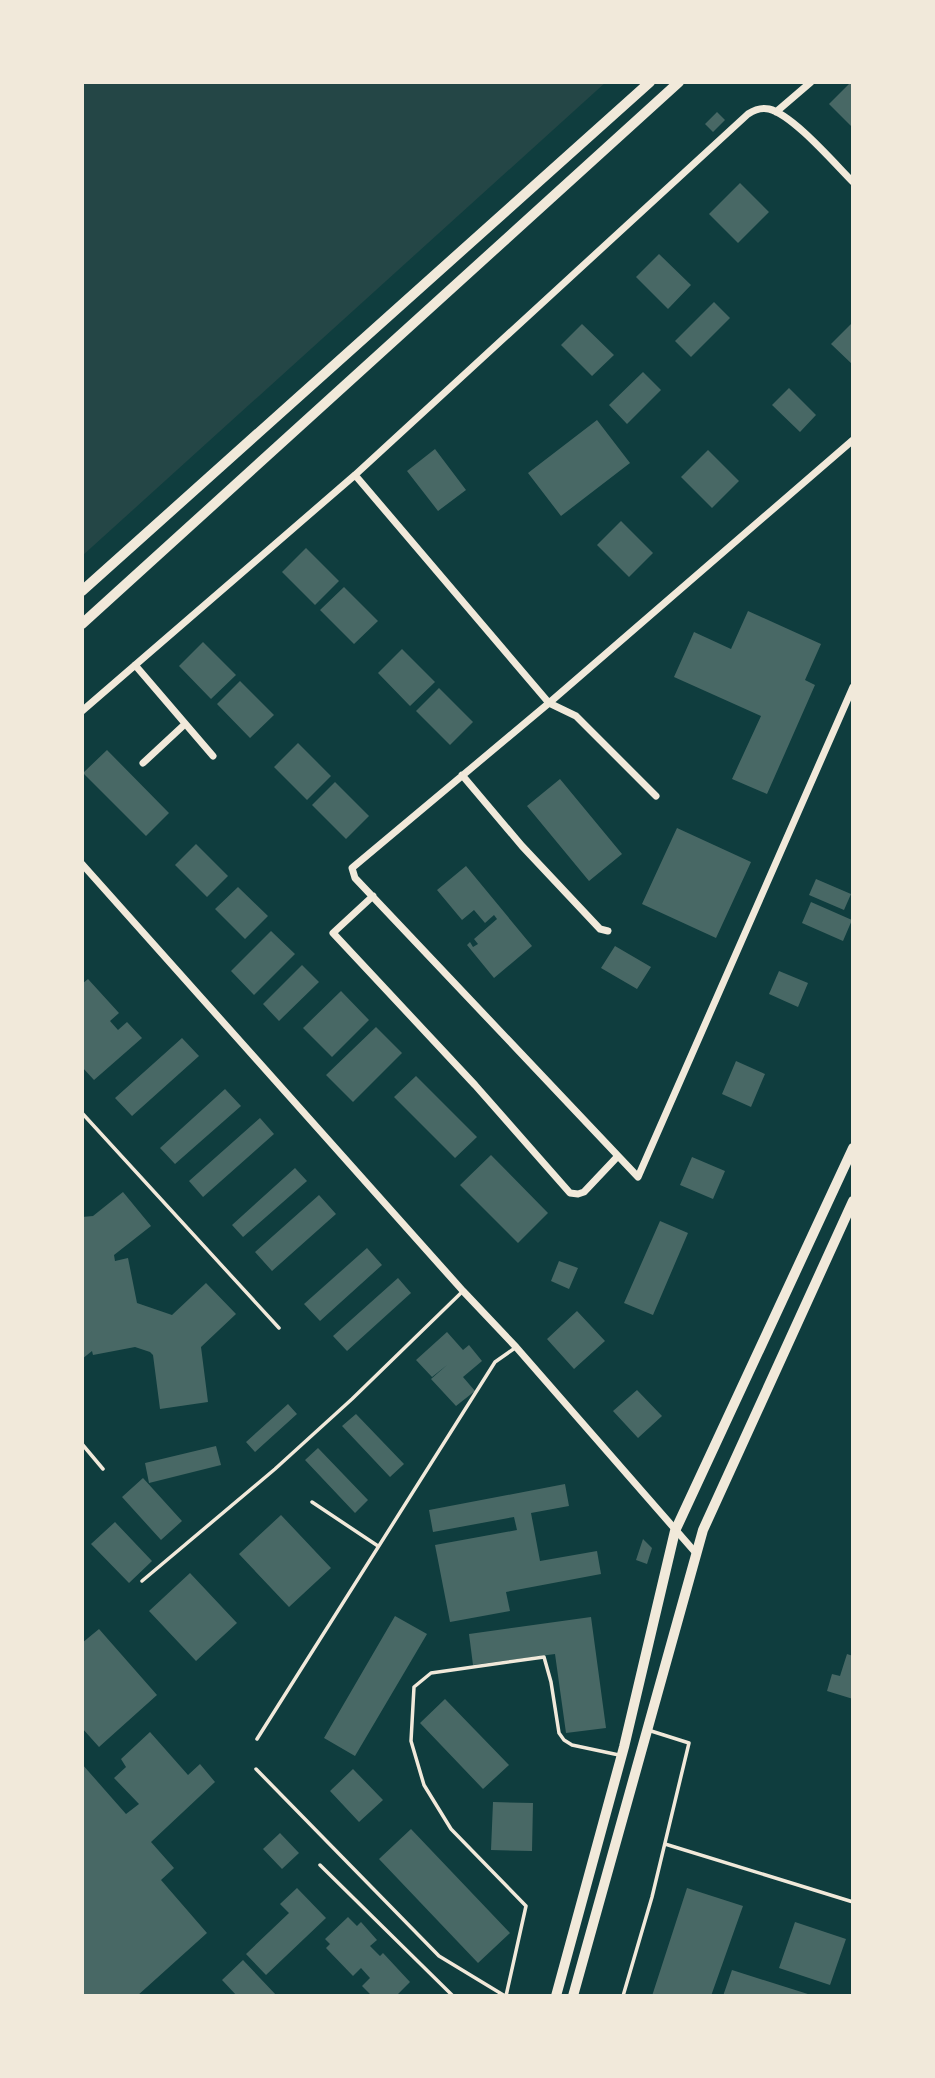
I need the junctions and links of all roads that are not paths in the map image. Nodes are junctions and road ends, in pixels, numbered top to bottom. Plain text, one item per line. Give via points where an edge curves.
1 (650, 82) edge
2 (679, 82) edge
3 (811, 82) edge
4 (776, 112) junction
5 (853, 182) edge
6 (853, 440) edge
7 (355, 475) junction
8 (82, 591) edge
9 (82, 624) edge
10 (135, 665) junction
11 (853, 687) edge
12 (549, 703) junction
13 (82, 711) edge
14 (185, 724) junction
15 (213, 756) dead end
16 (143, 763) dead end
17 (462, 775) junction
18 (656, 796) dead end
19 (82, 864) edge
20 (373, 896) junction
21 (608, 932) dead end
22 (82, 1113) edge
23 (853, 1148) edge
24 (618, 1156) junction
25 (853, 1200) edge
26 (463, 1291) junction
27 (279, 1328) dead end
28 (516, 1347) junction
29 (82, 1444) edge
30 (103, 1469) dead end
31 (312, 1502) dead end
32 (675, 1531) junction
33 (378, 1546) junction
34 (695, 1552) junction
35 (142, 1581) dead end
36 (646, 1730) junction
37 (257, 1739) dead end
38 (621, 1755) junction
39 (256, 1769) dead end
40 (665, 1844) junction
41 (320, 1865) dead end
42 (853, 1902) edge
43 (453, 1996) edge
44 (505, 1996) edge
45 (556, 1996) edge
46 (573, 1996) edge
47 (624, 1996) edge

1 - 8 main road
2 - 9 main road
3 - 4 street
4 - 5 street via 788,118
4 - 7 street via 761,109 748,114
6 - 12 street
7 - 10 street
7 - 12 street
10 - 13 street
10 - 14 street
11 - 24 street via 638,1177
12 - 17 street
12 - 18 street via 576,716
14 - 15 street
14 - 16 street
17 - 20 street via 354,864 352,874
17 - 21 street via 522,846 600,929
19 - 26 street
20 - 24 street
20 - 24 street via 333,933 570,1193 584,1192
22 - 27 lane
23 - 32 street
25 - 34 street
26 - 28 street
26 - 35 lane via 333,1417
28 - 32 street
28 - 33 lane via 495,1362
29 - 30 lane
31 - 33 lane
32 - 34 street
32 - 38 street
33 - 37 lane
34 - 36 street
36 - 40 lane via 689,1743
36 - 46 street
38 - 44 lane via 564,1740 544,1657 431,1673 414,1687 411,1741 424,1785 451,1829 526,1906
38 - 45 street
39 - 44 lane via 439,1956
40 - 42 lane
40 - 47 lane
41 - 43 lane

